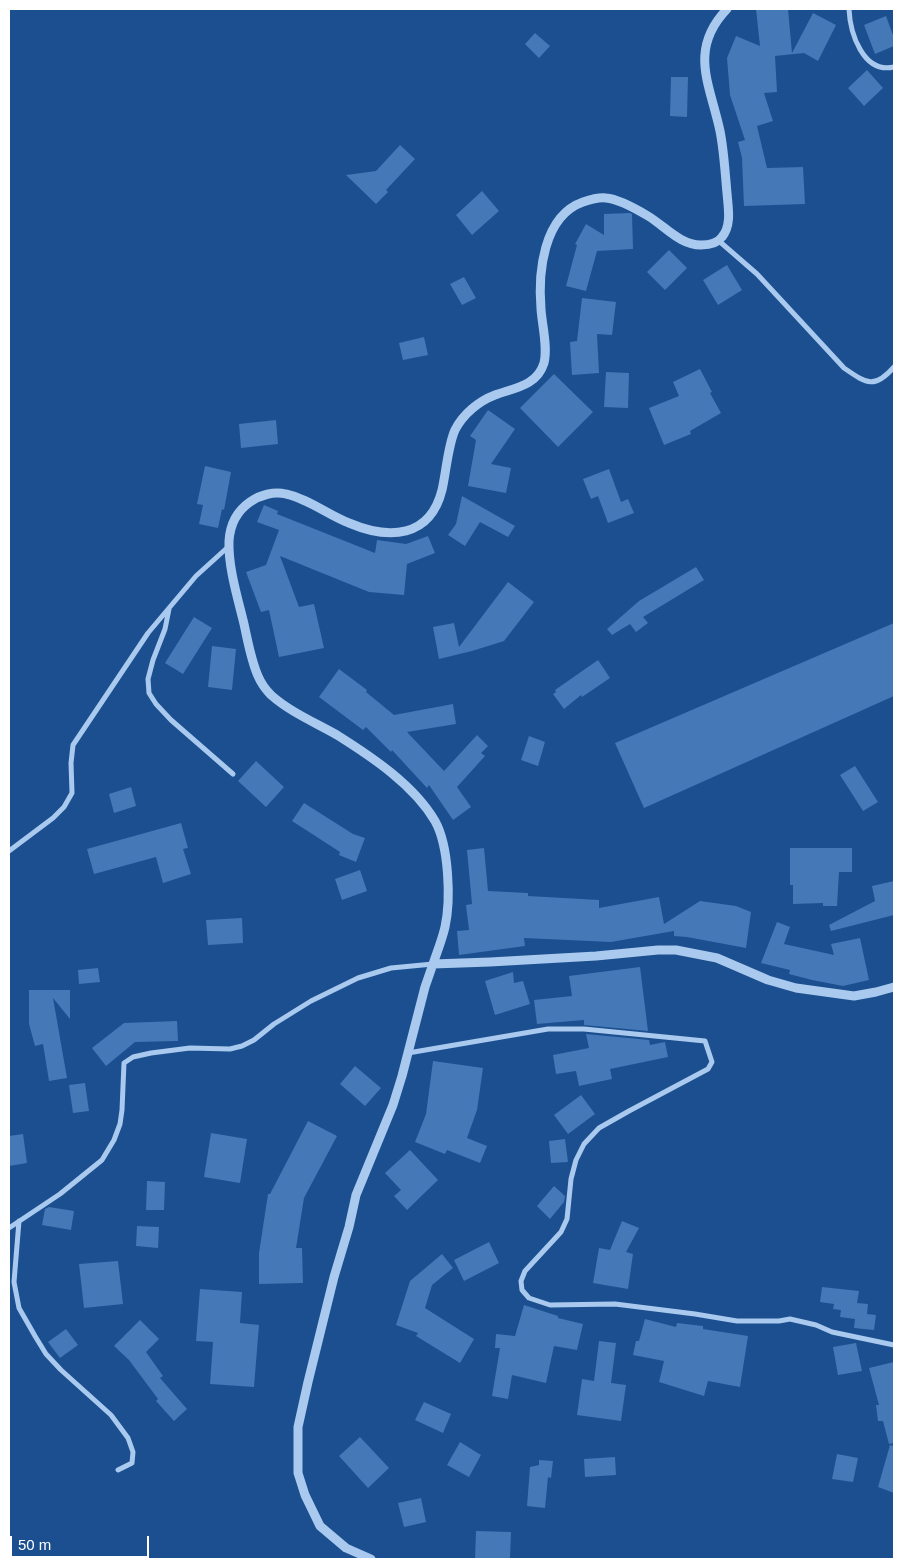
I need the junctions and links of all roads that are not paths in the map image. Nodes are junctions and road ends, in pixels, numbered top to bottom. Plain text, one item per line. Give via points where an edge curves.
1 (727, 9) edge
2 (849, 9) edge
3 (894, 66) edge
4 (719, 241) junction
5 (894, 367) edge
6 (228, 546) junction
7 (169, 609) junction
8 (233, 774) dead end
9 (9, 851) edge
10 (433, 964) junction
11 (894, 987) edge
12 (408, 1053) junction
13 (20, 1221) junction
14 (9, 1228) edge
15 (894, 1345) edge
16 (118, 1470) dead end
17 (371, 1559) edge

1 - 4 street via 708,36 704,54 705,78 721,137 729,216 725,233
2 - 3 street via 858,46 871,64 886,68
4 - 5 street via 757,274 844,368 870,382 881,380
4 - 6 street via 690,245 650,217 606,198 584,201 569,210 548,240 543,257 544,364 535,378 521,388 493,396 475,406 463,418 454,432 441,495 433,512 421,525 391,534 376,532 350,524 293,496 273,493 252,500 235,517
6 - 7 street via 196,576
6 - 10 street via 260,681 286,706 388,770 424,805 436,824 443,846 448,905 445,928
7 - 8 street via 148,680 149,693 172,720
7 - 9 street via 148,634 73,745 72,793 64,807
10 - 11 street via 676,950 717,958 796,988 854,996
10 - 12 street
10 - 13 street via 391,968 358,978 311,1001 254,1040 230,1050 190,1048 133,1057 124,1063 120,1124 102,1160
12 - 15 street via 548,1029 584,1029 705,1041 712,1062 708,1069 599,1128 584,1144 571,1179 567,1219 561,1232 525,1271 520,1281 522,1290 530,1298 550,1305 615,1304 737,1321 790,1319
12 - 17 street via 393,1105 356,1195 298,1427 298,1473 320,1526 346,1548
13 - 14 street
13 - 16 street via 14,1282 20,1308 46,1354 111,1415 128,1438 133,1452 132,1463

